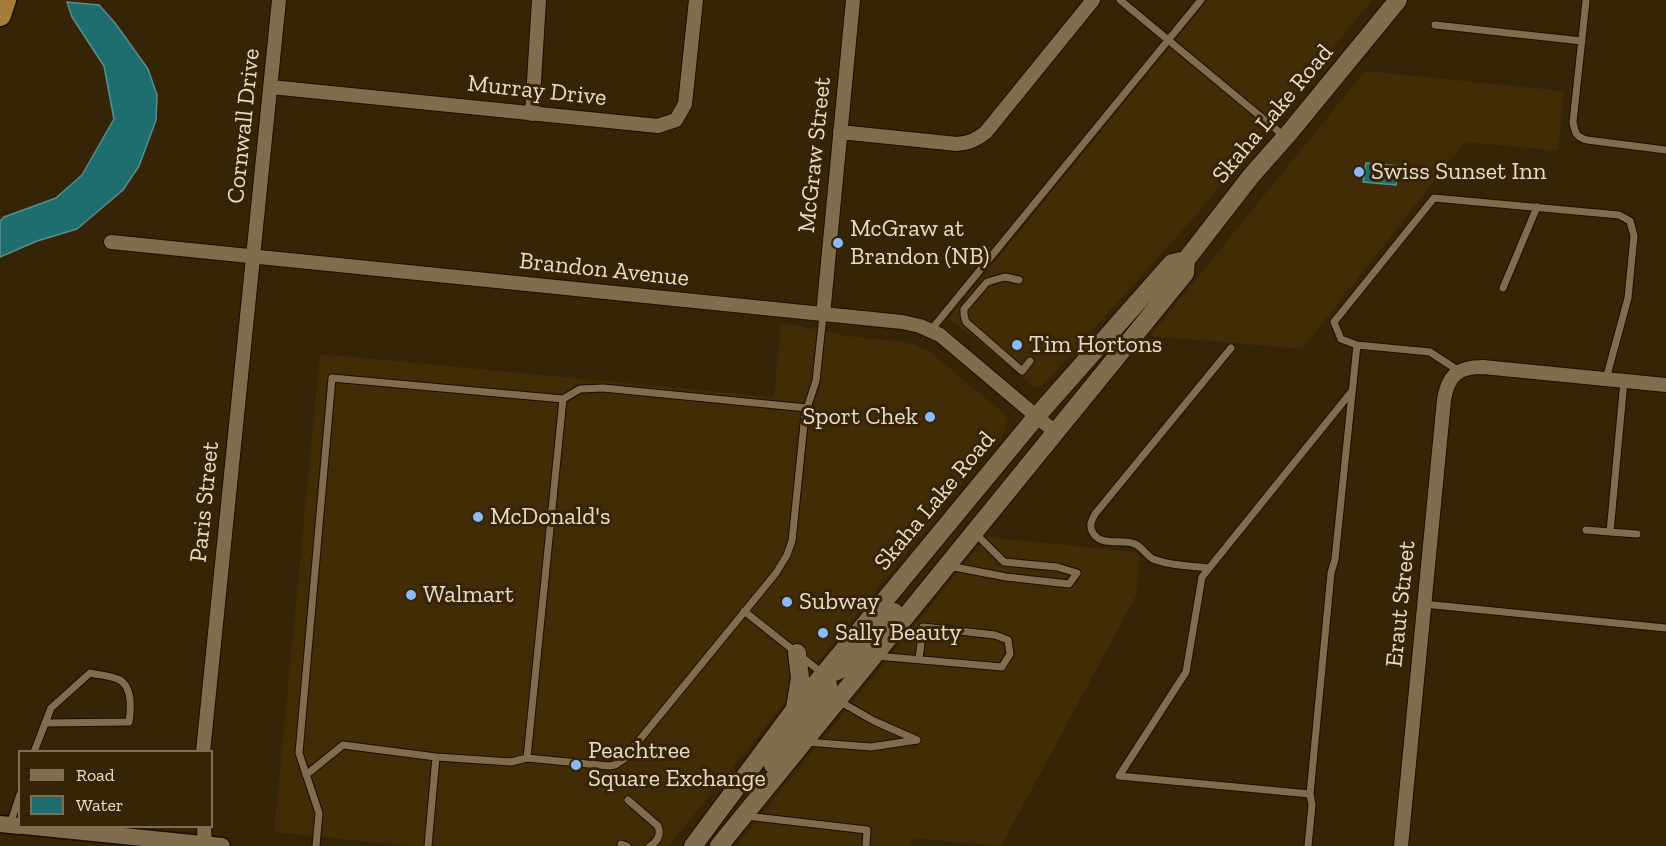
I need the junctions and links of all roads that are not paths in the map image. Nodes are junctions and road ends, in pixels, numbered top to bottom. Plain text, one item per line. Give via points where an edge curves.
1 (5, 0) edge
2 (279, 0) edge
3 (539, 0) edge
4 (696, 0) edge
5 (853, 0) edge
6 (1093, 0) edge
7 (1120, 0) edge
8 (1200, 0) edge
9 (1398, 0) edge
10 (1586, 1) edge
11 (0, 15) edge
12 (1435, 25) dead end
13 (1168, 40) junction
14 (1582, 41) junction
15 (271, 87) junction
16 (532, 114) junction
17 (840, 132) junction
18 (1286, 137) junction
19 (1666, 150) edge
20 (1537, 207) junction
21 (111, 242) dead end
22 (254, 256) junction
23 (1186, 260) junction
24 (1019, 280) dead end
25 (1503, 288) dead end
26 (823, 315) junction
27 (931, 330) junction
28 (1357, 345) junction
29 (1231, 348) dead end
30 (1030, 362) dead end
31 (1459, 371) junction
32 (1606, 379) junction
33 (1624, 381) junction
34 (1666, 385) edge
35 (1352, 391) junction
36 (563, 399) junction
37 (807, 408) junction
38 (1036, 417) junction
39 (1055, 432) junction
40 (1587, 530) dead end
41 (974, 532) junction
42 (1610, 532) junction
43 (1637, 534) dead end
44 (1209, 568) junction
45 (944, 569) junction
46 (1423, 604) junction
47 (744, 611) junction
48 (1666, 628) edge
49 (797, 653) junction
50 (874, 656) junction
51 (919, 659) junction
52 (823, 675) junction
53 (837, 700) junction
54 (795, 709) junction
55 (45, 723) junction
56 (803, 742) junction
57 (35, 750) edge
58 (203, 750) edge
59 (436, 757) junction
60 (527, 758) junction
61 (306, 776) junction
62 (1310, 794) junction
63 (18, 800) edge
64 (628, 800) dead end
65 (740, 820) junction
66 (9, 827) edge
67 (20, 828) edge
68 (205, 828) edge
69 (211, 845) edge
70 (316, 846) edge
71 (428, 846) edge
72 (651, 846) edge
73 (693, 846) edge
74 (719, 846) edge
75 (866, 846) edge
76 (1308, 846) edge
77 (1401, 846) edge

1 - 11 highway
2 - 15 street, Cornwall Drive
3 - 16 street
4 - 16 street, Murray Drive via 685,104 676,120 658,126
5 - 17 street, McGraw Street
6 - 17 street via 978,139 957,144
7 - 13 lane
8 - 13 lane
9 - 18 main road, Skaha Lake Road
10 - 14 lane
12 - 14 lane
13 - 18 lane
13 - 27 lane
14 - 19 lane via 1573,122 1578,137
15 - 16 street, Murray Drive
15 - 22 street, Cornwall Drive
17 - 26 street, McGraw Street
18 - 23 main road, Skaha Lake Road
20 - 25 lane
20 - 28 lane via 1434,198 1334,322 1341,339
20 - 32 lane via 1619,215 1630,221 1634,236 1628,297
21 - 22 street, Brandon Avenue
22 - 26 street, Brandon Avenue
22 - 58 street, Paris Street
23 - 38 main road, Skaha Lake Road via 1172,263
23 - 39 main road, Skaha Lake Road via 1185,273
24 - 30 lane via 1005,277 987,282 964,309 964,315 966,322 1022,371
26 - 27 street, Brandon Avenue via 902,322
26 - 37 lane via 816,381
27 - 38 street, Brandon Avenue via 958,348
28 - 31 lane via 1430,352
28 - 35 lane
29 - 44 lane via 1091,522 1094,536 1102,540 1135,544 1156,560
31 - 32 street via 1483,367
31 - 46 street, Eraut Street via 1449,382 1444,400
32 - 33 street
33 - 34 street
33 - 42 lane
35 - 44 lane
35 - 62 lane
36 - 37 lane via 580,389 603,388
36 - 60 lane
36 - 61 lane via 332,378 298,753
37 - 47 lane via 792,541 776,573
38 - 39 street, Brandon Avenue
38 - 52 main road, Skaha Lake Road
39 - 41 main road, Skaha Lake Road
40 - 42 lane
41 - 45 main road, Skaha Lake Road
41 - 45 lane via 1004,562 1077,573 1069,584
42 - 43 lane
44 - 62 lane via 1202,577 1186,672 1119,776
45 - 50 main road, Skaha Lake Road
45 - 52 main road via 912,590 854,658 838,671
46 - 48 lane
46 - 77 street, Eraut Street
47 - 49 lane
47 - 60 lane via 620,763 609,766
49 - 52 lane
49 - 54 main road via 800,678
50 - 51 lane
50 - 53 main road, Skaha Lake Road
51 - 51 lane via 1002,667 1010,654 1008,640 995,634 923,627
52 - 54 main road, Skaha Lake Road
52 - 65 main road via 828,685 825,694 787,742
53 - 56 main road, Skaha Lake Road
53 - 56 lane via 874,722 917,740 871,747
54 - 73 main road, Skaha Lake Road
55 - 55 lane via 129,722 131,708 126,686 118,679 90,673 51,708
55 - 57 lane
56 - 65 main road, Skaha Lake Road
59 - 60 lane via 511,762
59 - 61 lane via 343,745
59 - 71 lane
61 - 70 lane via 319,813
62 - 76 lane
63 - 66 lane
64 - 72 lane via 658,826 659,836
65 - 74 main road, Skaha Lake Road
65 - 75 lane via 867,830
67 - 69 street
68 - 69 street

